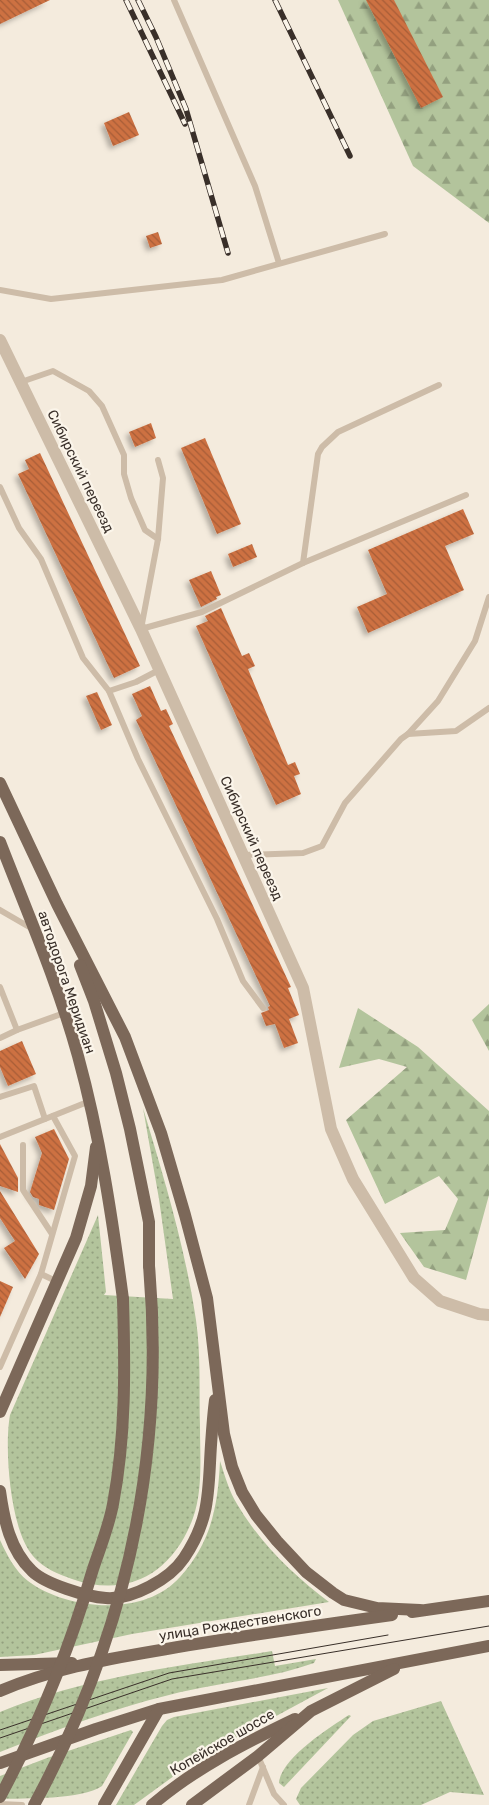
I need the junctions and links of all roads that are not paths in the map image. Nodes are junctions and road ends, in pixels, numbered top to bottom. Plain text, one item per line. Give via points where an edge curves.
1 (174, 0) edge
2 (385, 234) dead end
3 (279, 263) junction
4 (0, 290) edge
5 (1, 344) edge
6 (21, 382) junction
7 (439, 385) dead end
8 (158, 460) dead end
9 (0, 487) edge
10 (466, 494) dead end
11 (158, 539) junction
12 (303, 563) junction
13 (489, 597) edge
14 (141, 629) junction
15 (160, 670) junction
16 (109, 692) junction
17 (489, 708) edge
18 (408, 734) junction
19 (0, 783) edge
20 (0, 842) edge
21 (244, 855) junction
22 (57, 904) junction
23 (0, 910) edge
24 (34, 930) junction
25 (0, 987) edge
26 (263, 1008) dead end
27 (64, 1013) junction
28 (17, 1030) junction
29 (0, 1038) edge
30 (0, 1097) edge
31 (90, 1101) junction
32 (53, 1116) junction
33 (45, 1119) junction
34 (98, 1134) junction
35 (0, 1137) edge
36 (23, 1145) dead end
37 (52, 1234) junction
38 (42, 1274) junction
39 (58, 1282) junction
40 (489, 1315) edge
41 (0, 1367) edge
42 (217, 1374) junction
43 (0, 1412) edge
44 (0, 1491) edge
45 (489, 1601) edge
46 (420, 1610) junction
47 (489, 1646) edge
48 (410, 1661) junction
49 (94, 1662) junction
50 (0, 1665) edge
51 (0, 1691) edge
52 (159, 1709) junction
53 (311, 1711) junction
54 (261, 1762) junction
55 (0, 1763) edge
56 (0, 1797) edge
57 (0, 1804) edge
58 (22, 1805) edge
59 (34, 1805) edge
60 (104, 1805) edge
61 (152, 1805) edge
62 (192, 1805) edge
63 (249, 1805) edge
64 (284, 1805) edge

1 - 3 lane via 255,186
2 - 3 lane
3 - 4 lane via 222,280 51,299
5 - 6 street, Сибирский переезд
6 - 11 lane via 53,371 94,395 124,455 124,474 145,530
6 - 14 street, Сибирский переезд
7 - 12 lane via 338,432 322,448 318,454
8 - 11 lane via 162,478
9 - 16 lane via 19,528 41,559 83,658
10 - 12 lane
11 - 14 lane
12 - 14 lane via 202,612
13 - 18 lane via 475,641 438,701
14 - 15 street, Сибирский переезд
15 - 16 lane
15 - 21 street, Сибирский переезд
16 - 26 lane via 244,981
17 - 18 lane via 456,731
18 - 21 lane via 344,803 322,846 303,852
19 - 22 main road, автодорога Меридиан
20 - 24 main road, автодорога Меридиан
21 - 40 street, Сибирский переезд via 303,988 331,1128 353,1179 414,1278 440,1301
22 - 42 main road via 125,1037 162,1133 205,1290
22 - 59 main road, bridge via 94,1001 130,1129 148,1222 153,1388 138,1522 118,1602 92,1680 54,1768
23 - 24 lane
24 - 27 main road, автодорога Меридиан
25 - 28 lane
27 - 28 lane
27 - 31 main road, автодорога Меридиан
28 - 29 lane
30 - 33 lane via 34,1086
31 - 32 lane
31 - 34 main road, автодорога Меридиан
32 - 33 lane
32 - 37 lane via 75,1156
33 - 35 lane
34 - 39 main road via 84,1212
34 - 56 main road, автодорога Меридиан, bridge via 123,1299 124,1393 113,1505 66,1654 41,1716
36 - 37 lane via 23,1190
37 - 38 lane
38 - 39 lane
38 - 41 lane
39 - 43 main road
42 - 44 main road via 210,1484 204,1516 184,1559 155,1584 126,1595 106,1598 47,1581 33,1572 11,1541
42 - 46 main road via 224,1434 232,1467 246,1499 277,1541 306,1572 344,1600 377,1608
45 - 46 main road, улица Рождественского
46 - 49 main road, улица Рождественского
47 - 48 main road
48 - 52 main road
48 - 53 main road, Копейское шоссе
49 - 50 main road
49 - 51 main road, улица Рождественского via 29,1679
52 - 55 main road
52 - 60 main road
53 - 54 main road, Копейское шоссе
53 - 61 main road, Копейское шоссе via 259,1736 176,1784
54 - 62 main road, Копейское шоссе
54 - 63 lane
54 - 64 lane via 274,1794
57 - 58 lane

